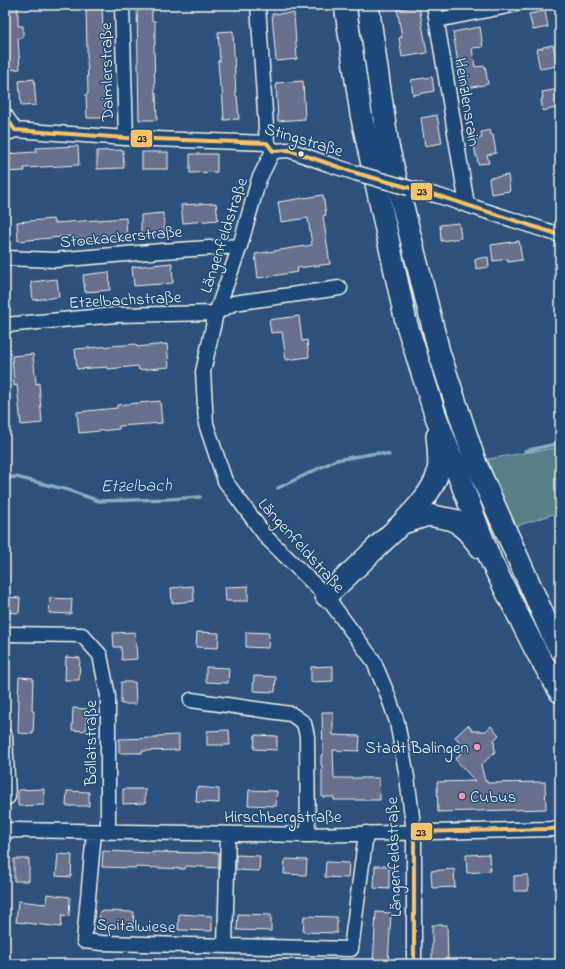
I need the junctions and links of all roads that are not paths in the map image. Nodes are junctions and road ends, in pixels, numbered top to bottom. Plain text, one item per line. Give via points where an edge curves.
1 (122, 5) edge
2 (258, 5) edge
3 (345, 5) edge
4 (368, 5) edge
5 (434, 5) edge
6 (513, 5) edge
7 (437, 20) junction
8 (5, 115) edge
9 (10, 132) edge
10 (126, 138) junction
11 (270, 147) junction
12 (467, 205) junction
13 (560, 235) edge
14 (240, 246) junction
15 (5, 258) edge
16 (340, 288) dead end
17 (216, 313) junction
18 (5, 325) edge
19 (435, 414) junction
20 (402, 523) junction
21 (491, 561) junction
22 (326, 596) junction
23 (5, 634) edge
24 (560, 649) edge
25 (560, 692) edge
26 (191, 700) dead end
27 (5, 736) edge
28 (8, 797) dead end
29 (560, 828) edge
30 (5, 831) edge
31 (94, 832) junction
32 (108, 832) junction
33 (414, 832) junction
34 (366, 833) junction
35 (228, 834) junction
36 (308, 835) junction
37 (225, 946) junction
38 (414, 964) edge

1 - 10 street, Daimlerstraße
2 - 11 street
3 - 19 highway via 361,114 406,322
4 - 24 highway via 388,146 439,352 476,464
5 - 7 street, Heinzlensrain
6 - 7 street
7 - 12 street, Heinzlensrain
8 - 9 street
9 - 10 street, Stingstraße
10 - 11 street, Stingstraße
11 - 12 street, Stingstraße, bridge via 288,150 356,173
11 - 14 street, Längenfeldstraße
12 - 13 street, Stingstraße
14 - 15 street, Stockackerstraße via 55,260
14 - 17 street, Längenfeldstraße
16 - 17 street, Etzelbachstraße via 234,303
17 - 18 street, Etzelbachstraße via 116,314
17 - 22 street, Längenfeldstraße via 203,372 206,424 225,481 267,538
19 - 20 highway via 439,453 438,473 420,505
19 - 21 highway
20 - 21 highway via 428,515 454,520 467,531
20 - 22 highway
21 - 25 highway via 536,651
22 - 33 street, Längenfeldstraße via 372,660 387,693 397,722
23 - 32 street, Böllatstraße via 82,635 100,655 108,696
26 - 36 street via 291,714 304,723 308,736
27 - 28 street
29 - 33 street, Hirschbergstraße
30 - 31 street, Hirschbergstraße
31 - 32 street, Hirschbergstraße
31 - 37 street, Spitalwiese via 84,941
32 - 35 street, Hirschbergstraße
33 - 34 street, Hirschbergstraße
33 - 38 street, Längenfeldstraße
34 - 36 street, Hirschbergstraße
34 - 37 street, Spitalwiese via 351,949
35 - 36 street, Hirschbergstraße
35 - 37 street

